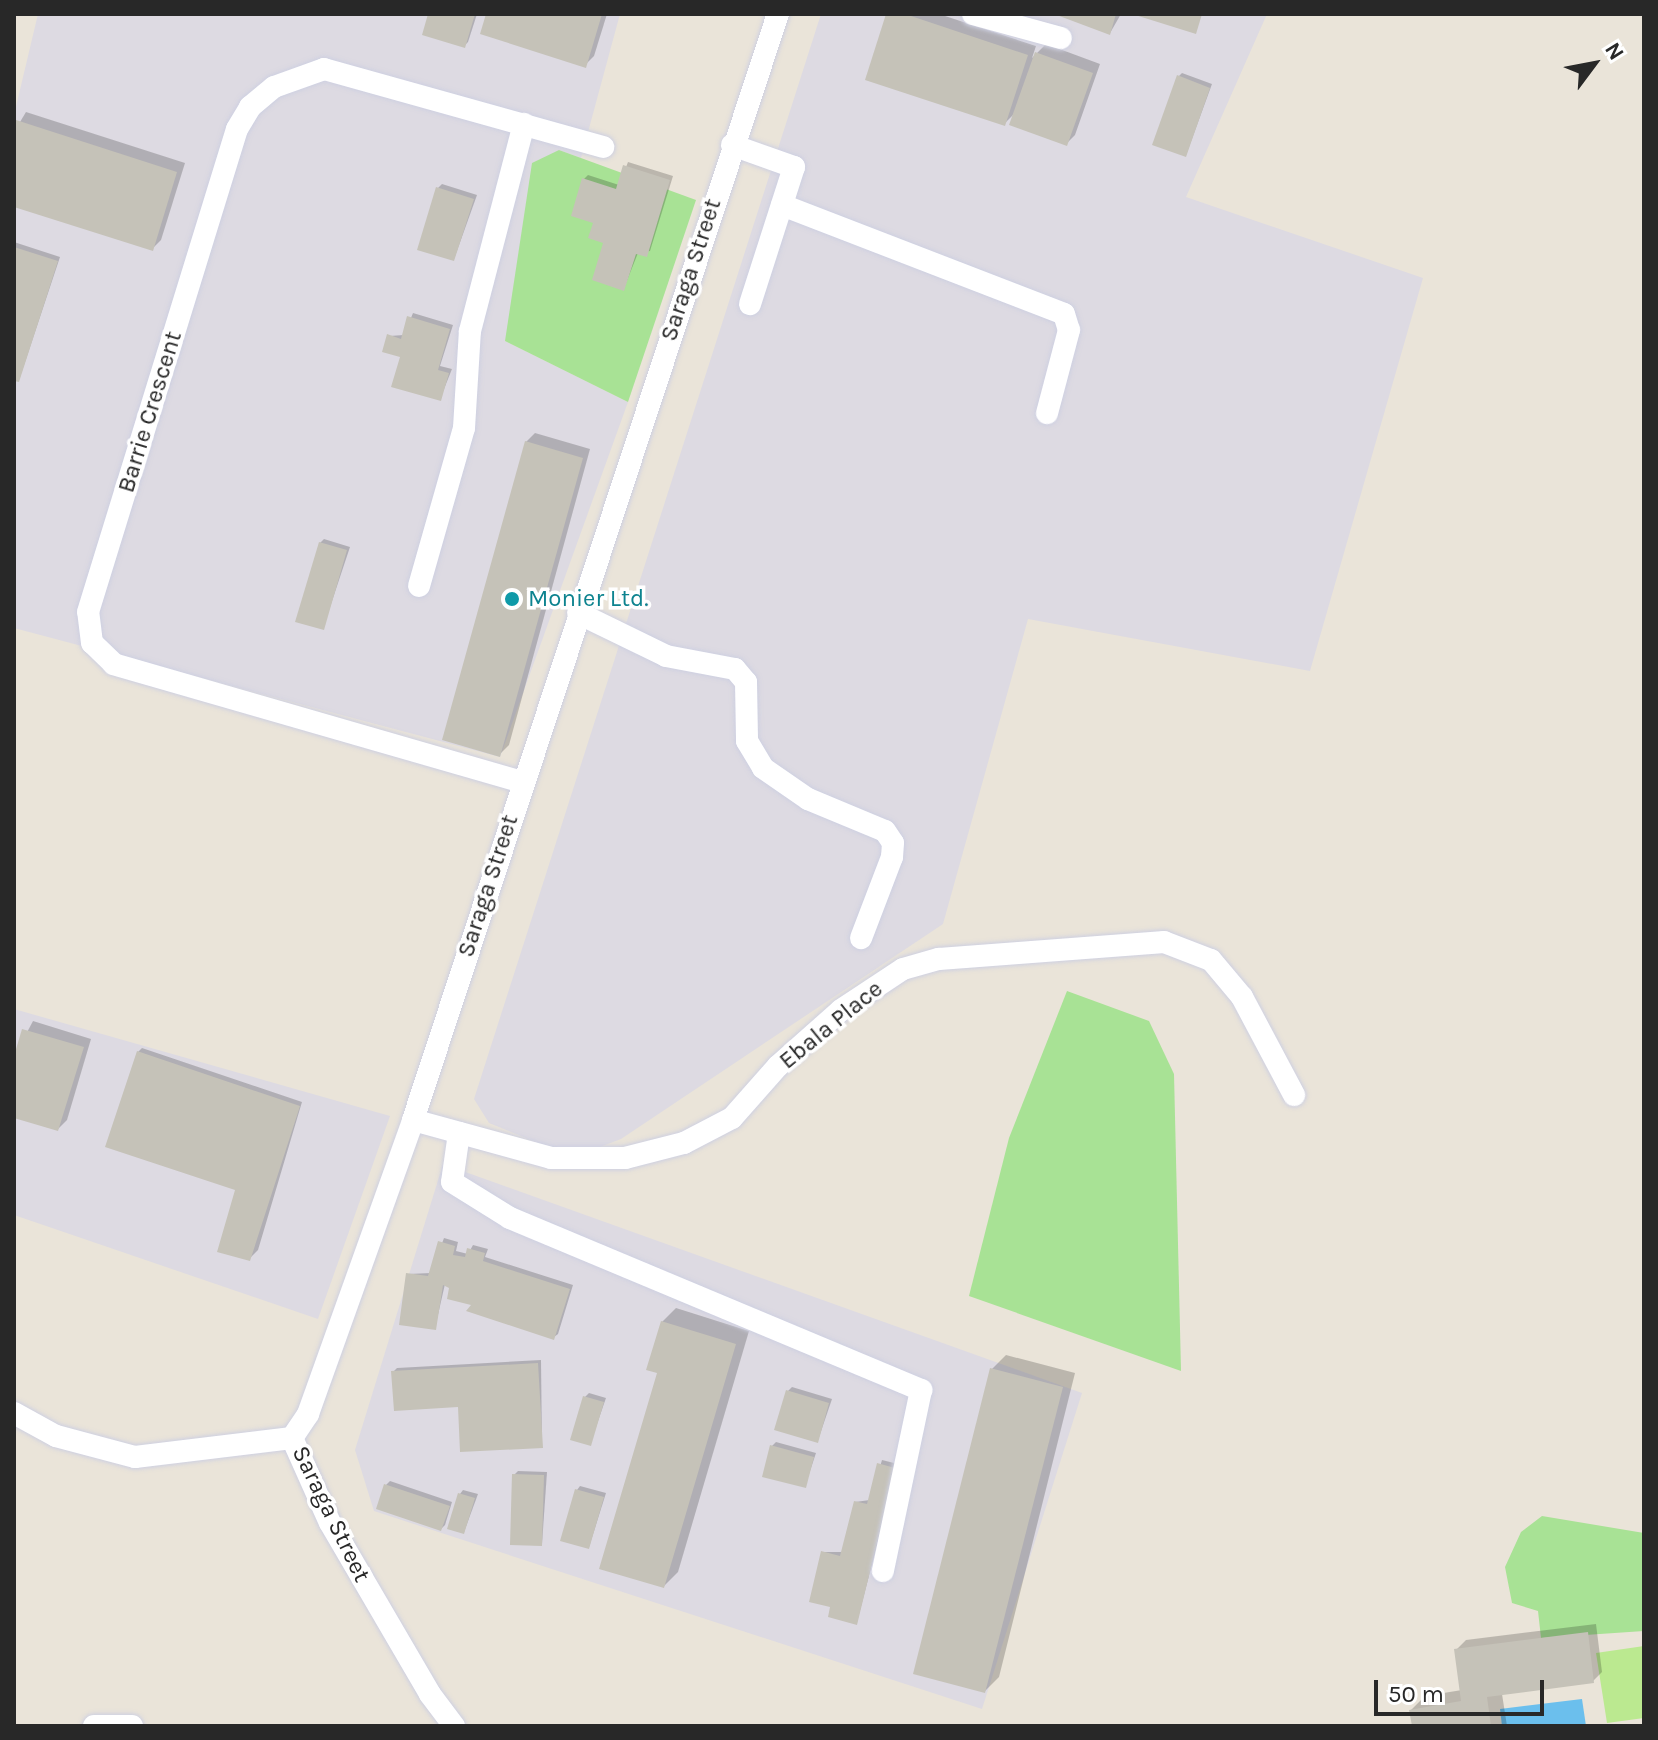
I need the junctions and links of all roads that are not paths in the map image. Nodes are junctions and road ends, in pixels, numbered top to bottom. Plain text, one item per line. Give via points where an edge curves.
1 (778, 14) edge
2 (973, 14) edge
3 (1061, 38) dead end
4 (524, 124) junction
5 (732, 145) junction
6 (603, 147) dead end
7 (782, 205) junction
8 (750, 304) dead end
9 (1047, 413) dead end
10 (419, 586) dead end
11 (578, 613) junction
12 (522, 782) junction
13 (861, 938) dead end
14 (1294, 1095) dead end
15 (413, 1120) junction
16 (459, 1133) junction
17 (14, 1413) edge
18 (292, 1438) junction
19 (883, 1571) dead end
20 (94, 1726) edge
21 (132, 1726) edge
22 (454, 1726) edge

1 - 5 street, Saraga Street
2 - 3 street
4 - 6 street, Barrie Crescent
4 - 10 street via 470,331 464,428
4 - 12 street, Barrie Crescent via 324,69 274,87 250,107 237,129 87,627 101,657 114,664
5 - 7 street via 794,167
5 - 11 street, Saraga Street
7 - 8 street
7 - 9 street via 1064,314 1069,330
11 - 12 street, Saraga Street
11 - 13 street via 670,657 735,669 746,682 747,741 763,768 808,799 878,825 890,837 892,857
12 - 15 street, Saraga Street
14 - 16 street, Ebala Place via 1232,984 1211,960 1164,942 939,959 903,969 778,1066 732,1118 684,1143 625,1158 551,1158
15 - 16 street, Ebala Place
15 - 18 street, Saraga Street via 308,1414
16 - 19 street via 452,1182 510,1218 921,1390
17 - 18 street via 56,1436 135,1457
18 - 22 street, Saraga Street via 330,1523
20 - 21 street

